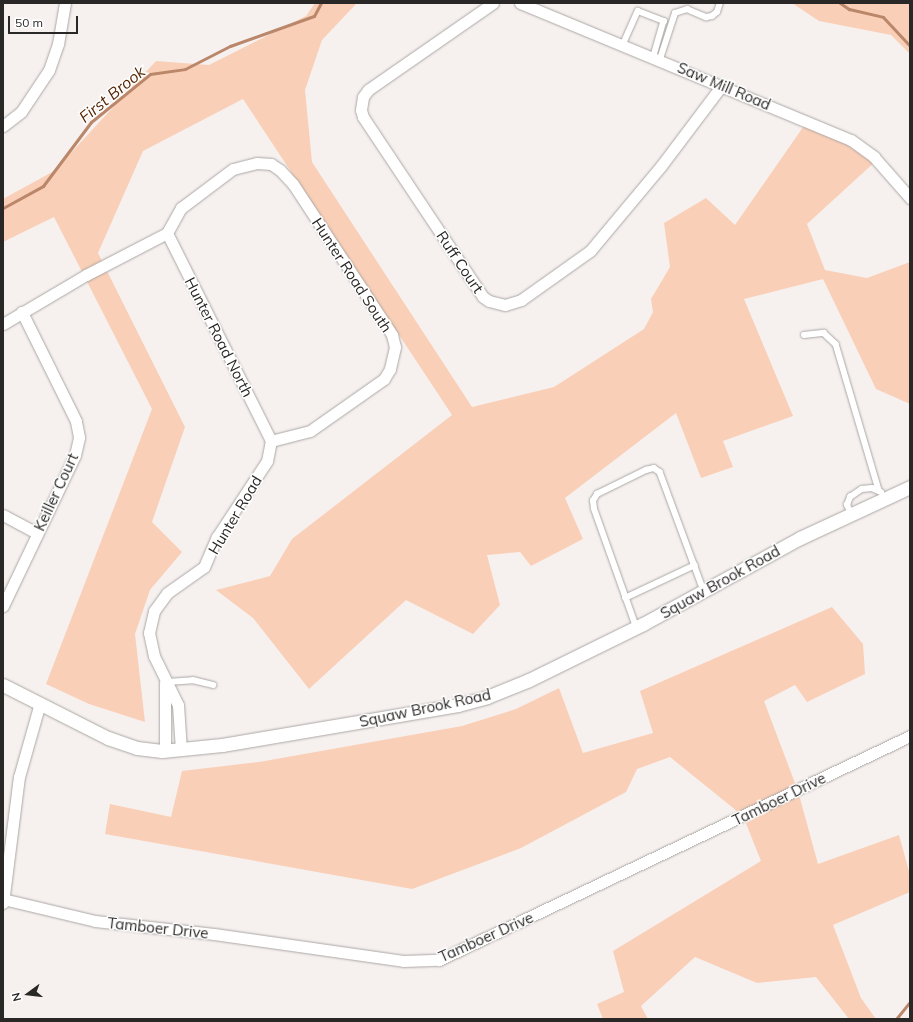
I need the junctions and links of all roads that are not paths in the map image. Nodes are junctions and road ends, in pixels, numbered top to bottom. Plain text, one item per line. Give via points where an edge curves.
1 (65, 3) edge
2 (493, 3) edge
3 (520, 3) edge
4 (720, 3) edge
5 (622, 44) junction
6 (657, 58) junction
7 (722, 85) junction
8 (3, 126) edge
9 (910, 198) edge
10 (167, 233) junction
11 (22, 312) junction
12 (3, 324) edge
13 (804, 335) dead end
14 (271, 441) junction
15 (910, 487) edge
16 (882, 494) junction
17 (851, 514) junction
18 (3, 515) edge
19 (38, 533) junction
20 (694, 565) junction
21 (704, 591) junction
22 (625, 598) junction
23 (3, 606) edge
24 (636, 628) junction
25 (164, 682) junction
26 (3, 685) edge
27 (213, 685) dead end
28 (40, 704) junction
29 (910, 736) edge
30 (181, 750) junction
31 (165, 751) junction
32 (4, 899) edge
33 (3, 903) edge

1 - 8 street via 58,44 50,70 25,107
2 - 7 street, Ruff Court via 488,9 368,90 363,97 361,110 363,117 479,291 489,301 505,305 522,300 590,251 661,166
3 - 5 street, Saw Mill Road
4 - 6 lane via 712,16 706,17 687,9 675,13
5 - 6 street, Saw Mill Road
5 - 6 lane via 638,10 664,21
6 - 7 street, Saw Mill Road
7 - 9 street, Saw Mill Road via 851,140 874,157
10 - 11 street via 76,280
10 - 14 street, Hunter Road North
10 - 14 street, Hunter Road South via 182,208 233,169 257,163 271,164 293,184 392,335 395,347 390,369 384,379 310,430
11 - 12 street
11 - 19 street, Keiller Court via 76,421 79,437 75,455
13 - 16 lane via 824,333 836,344
14 - 25 street, Hunter Road via 264,467 218,538 204,567 167,593 154,611 149,633
15 - 16 street, Squaw Brook Road
16 - 17 street, Squaw Brook Road
16 - 17 lane via 862,489 850,496 847,505
17 - 21 street, Squaw Brook Road via 800,538
18 - 19 street
19 - 23 street, Keiller Court
20 - 21 lane
20 - 22 lane
20 - 22 lane via 660,472 654,468 646,470 597,494 593,501
21 - 24 street, Squaw Brook Road
22 - 24 lane
24 - 30 street, Squaw Brook Road via 529,680 480,699 290,735
25 - 27 lane via 193,680
25 - 30 street, Hunter Road via 175,696 178,705
25 - 31 street, Hunter Road
26 - 28 street, Squaw Brook Road
28 - 31 street, Squaw Brook Road via 124,745
28 - 32 street via 19,777
29 - 32 street, Tamboer Drive via 439,960 404,961 214,934 95,921
30 - 31 street, Squaw Brook Road
32 - 33 street

